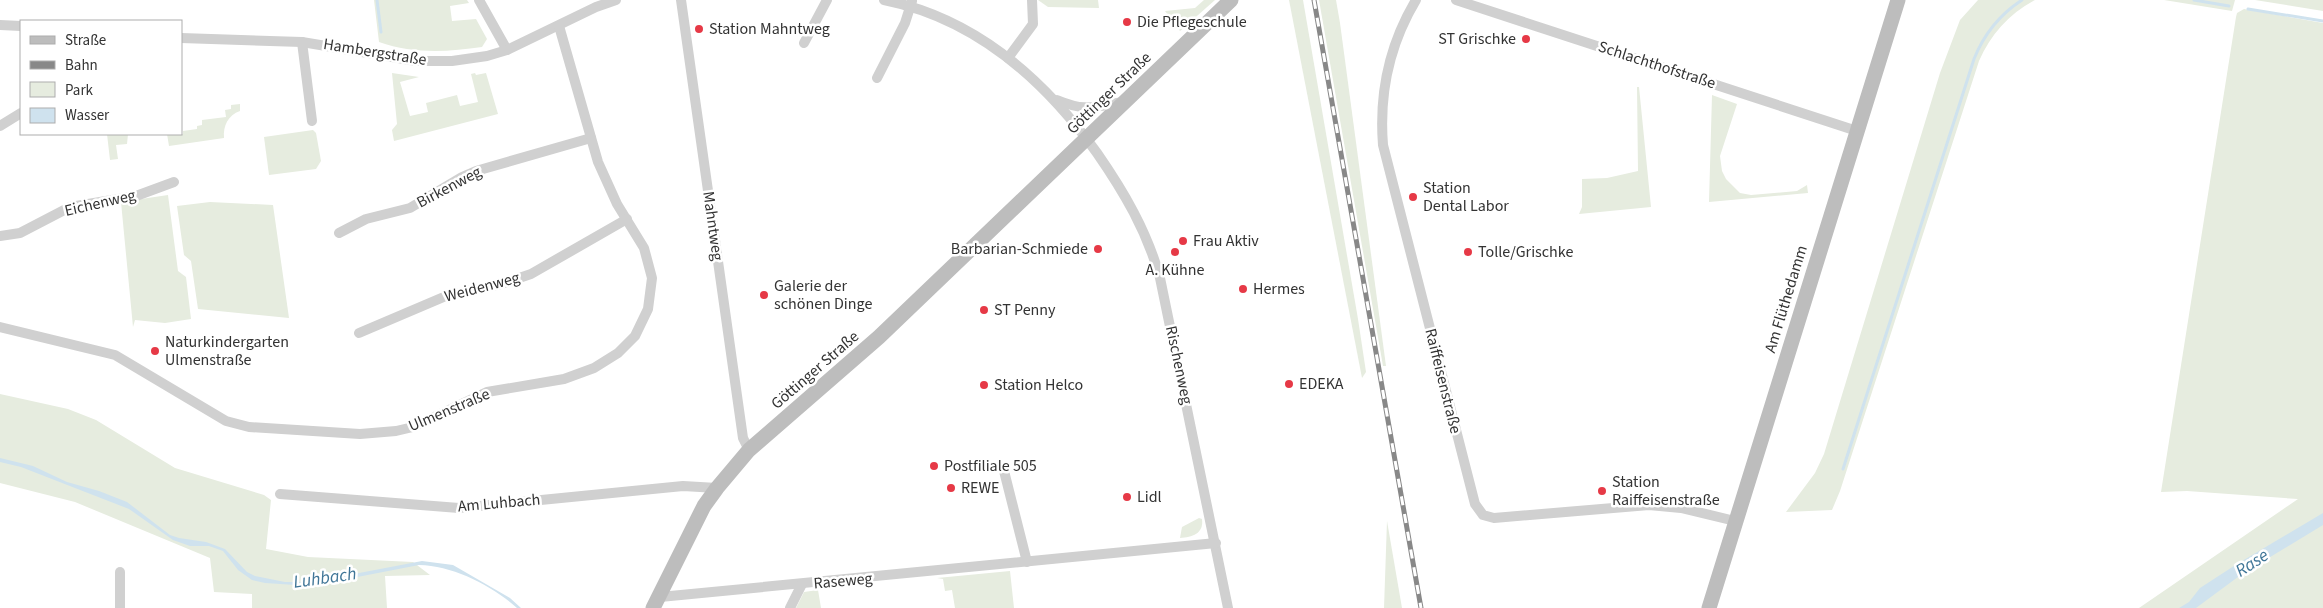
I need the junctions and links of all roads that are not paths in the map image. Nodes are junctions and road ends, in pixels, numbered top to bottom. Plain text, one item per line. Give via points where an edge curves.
1 (478, 0) edge
2 (616, 0) edge
3 (681, 0) edge
4 (827, 0) edge
5 (884, 0) edge
6 (1032, 0) edge
7 (1231, 0) edge
8 (1416, 0) edge
9 (1456, 0) edge
10 (1898, 0) edge
11 (912, 3) edge
12 (0, 26) edge
13 (20, 26) edge
14 (559, 26) junction
15 (182, 38) edge
16 (302, 42) junction
17 (804, 43) dead end
18 (507, 50) junction
19 (1008, 58) junction
20 (877, 78) dead end
21 (1054, 99) junction
22 (1125, 102) junction
23 (20, 114) edge
24 (312, 121) dead end
25 (0, 126) edge
26 (1857, 131) junction
27 (591, 138) junction
28 (1086, 139) junction
29 (174, 182) dead end
30 (627, 219) junction
31 (339, 233) dead end
32 (0, 236) edge
33 (0, 327) edge
34 (359, 333) dead end
35 (749, 450) junction
36 (1003, 466) dead end
37 (717, 488) junction
38 (280, 494) dead end
39 (1736, 521) junction
40 (1216, 543) junction
41 (1027, 562) junction
42 (120, 572) dead end
43 (802, 584) junction
44 (656, 603) edge
45 (120, 608) edge
46 (790, 608) edge
47 (1228, 608) edge
48 (1709, 608) edge

1 - 18 street
2 - 14 street, Hambergstraße
3 - 35 street, Mahntweg via 743,438
4 - 17 street
5 - 11 street
6 - 19 street via 1033,24
7 - 22 street, Göttinger Straße
8 - 39 street, Raiffeisenstraße via 1388,65 1382,112 1383,145 1475,504 1484,515 1494,518 1649,505 1680,508
9 - 26 street, Schlachthofstraße
10 - 26 street, Am Flüthedamm
11 - 19 street via 976,35
11 - 20 street
12 - 13 street
14 - 18 street, Hambergstraße
14 - 27 street, Ulmenstraße
15 - 16 street, Hambergstraße
16 - 18 street, Hambergstraße via 433,62 470,59
16 - 24 street, Hambergstraße
19 - 21 street
21 - 22 street via 1076,108 1090,109
21 - 28 street
22 - 28 street, Göttinger Straße
23 - 25 street
26 - 39 street, Am Flüthedamm
27 - 30 street, Ulmenstraße via 606,180
27 - 31 street, Birkenweg via 476,171 410,208 366,219
28 - 35 street, Göttinger Straße via 879,337
28 - 40 street, Rischenweg via 1126,198 1155,261
29 - 32 street, Eichenweg via 136,196 70,207 20,233
30 - 33 street, Ulmenstraße via 644,248 652,278 648,309 627,346 579,374 487,392 396,432 360,434 237,424 202,409 116,355
30 - 34 street, Weidenweg via 531,274 446,296
35 - 37 street, Göttinger Straße
36 - 41 street
37 - 38 street, Am Luhbach via 683,486 459,508
37 - 44 street, Göttinger Straße via 696,521
39 - 48 street, Am Flüthedamm
40 - 41 street, Raseweg
40 - 47 street, Rischenweg
41 - 43 street, Raseweg
42 - 45 street
43 - 44 street, Raseweg
43 - 46 street

